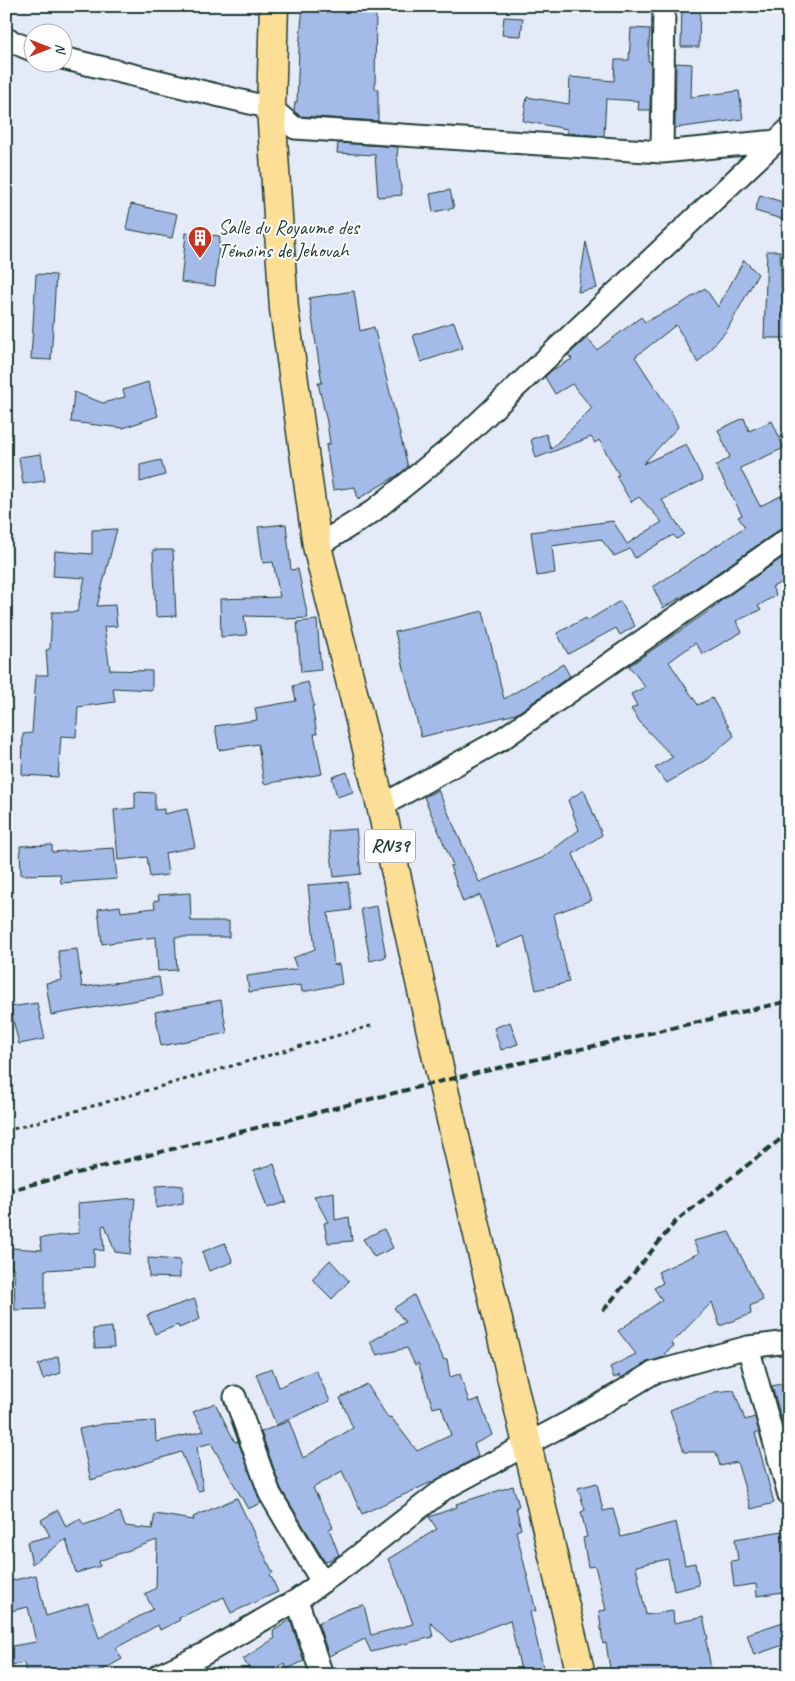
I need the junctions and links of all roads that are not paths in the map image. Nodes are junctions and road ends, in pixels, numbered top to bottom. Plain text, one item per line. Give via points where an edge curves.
1 (274, 6) edge
2 (664, 6) edge
3 (6, 39) edge
4 (22, 46) edge
5 (72, 60) edge
6 (271, 108) junction
7 (783, 135) edge
8 (662, 152) junction
9 (789, 538) edge
10 (318, 546) junction
11 (381, 806) junction
12 (789, 1342) edge
13 (748, 1347) junction
14 (235, 1397) dead end
15 (526, 1444) junction
16 (789, 1495) edge
17 (322, 1582) junction
18 (297, 1600) junction
19 (159, 1675) edge
20 (322, 1675) edge
21 (581, 1675) edge

1 - 6 highway, RN39
2 - 8 street
3 - 4 street
5 - 6 street
6 - 8 street via 295,128
6 - 10 highway, RN39 via 284,309
7 - 8 street
7 - 10 street via 457,443 372,512
9 - 11 street via 502,739
10 - 11 highway, RN39
11 - 15 highway, RN39
12 - 13 street
13 - 15 street via 653,1373
13 - 16 street
14 - 17 street via 270,1494
15 - 17 street via 444,1489
15 - 21 highway, RN39
17 - 18 street
18 - 19 street via 204,1654
18 - 20 street

